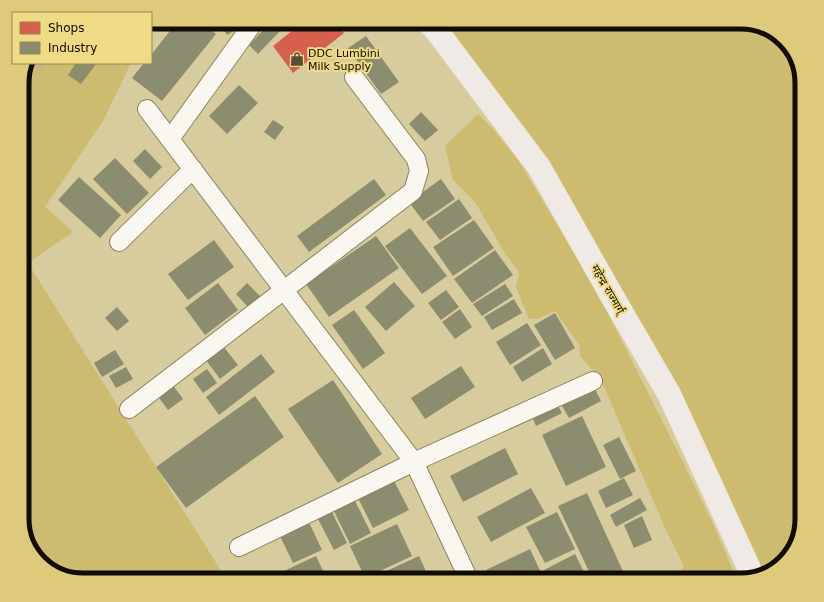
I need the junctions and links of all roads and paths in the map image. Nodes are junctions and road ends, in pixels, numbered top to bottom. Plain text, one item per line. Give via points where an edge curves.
1 (249, 29) edge
2 (435, 29) edge
3 (354, 77) dead end
4 (147, 109) dead end
5 (170, 140) junction
6 (193, 169) junction
7 (119, 242) dead end
8 (284, 290) junction
9 (592, 381) dead end
10 (130, 409) dead end
11 (414, 462) junction
12 (239, 547) dead end
13 (751, 572) edge
14 (466, 573) edge

1 - 5 lane
2 - 13 highway, महेन्द्र राज्मार्ग् via 539,167 669,394
3 - 8 lane via 416,158 419,171 413,191
4 - 5 lane
5 - 6 lane
6 - 7 lane
6 - 8 lane
8 - 10 lane
8 - 11 lane
9 - 11 lane
11 - 12 lane
11 - 14 lane

